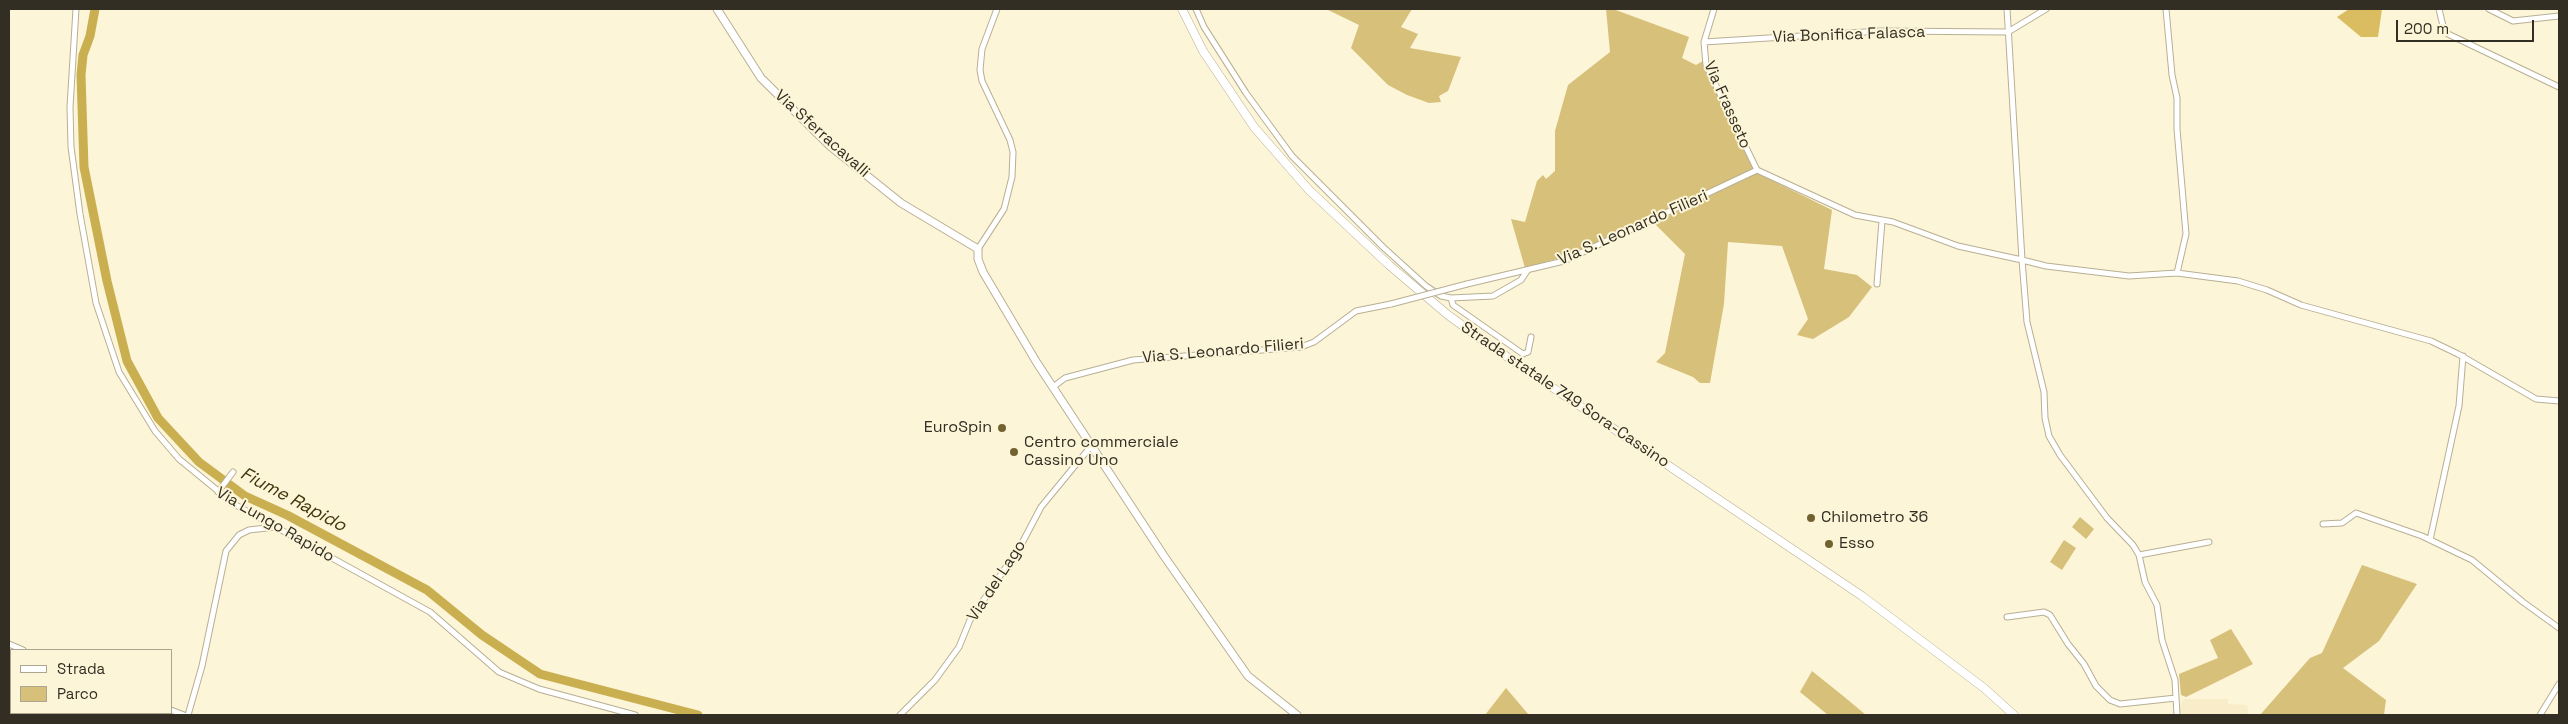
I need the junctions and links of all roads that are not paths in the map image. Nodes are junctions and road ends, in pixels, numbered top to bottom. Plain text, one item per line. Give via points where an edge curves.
1 (76, 9) edge
2 (717, 9) edge
3 (996, 9) edge
4 (1182, 9) edge
5 (1196, 9) edge
6 (1714, 9) edge
7 (2007, 9) edge
8 (2046, 9) edge
9 (2166, 9) edge
10 (2439, 9) edge
11 (2489, 9) edge
12 (2559, 16) edge
13 (2008, 32) junction
14 (1704, 42) junction
15 (2559, 87) edge
16 (1758, 170) junction
17 (1882, 221) junction
18 (978, 249) junction
19 (2022, 260) junction
20 (1528, 271) junction
21 (2177, 273) junction
22 (1877, 284) dead end
23 (1451, 298) junction
24 (1531, 337) dead end
25 (2462, 356) junction
26 (1053, 387) junction
27 (2559, 401) edge
28 (1092, 445) junction
29 (233, 472) dead end
30 (218, 492) junction
31 (2324, 524) dead end
32 (278, 528) junction
33 (2430, 540) junction
34 (2209, 542) dead end
35 (2139, 555) junction
36 (2007, 617) dead end
37 (2559, 628) edge
38 (9, 644) edge
39 (21, 649) edge
40 (2559, 684) edge
41 (2176, 698) junction
42 (172, 710) edge
43 (186, 715) edge
44 (636, 715) edge
45 (900, 715) edge
46 (1297, 715) edge
47 (2014, 715) edge
48 (2177, 715) edge
49 (2540, 715) edge

1 - 30 street, Via Lungo Rapido via 71,147 96,303 119,372 155,430 179,459
2 - 18 main road, Via Sferracavalli via 761,78 830,146 901,203
3 - 18 street via 982,49 980,70 1010,140 1013,165 1004,209
4 - 47 highway, Strada statale 749 Sora-Cassino via 1203,51 1254,127 1309,190 1396,271 1448,315 1496,349 1862,596 1976,682
5 - 23 street via 1204,27 1292,156 1382,247 1426,286 1441,296
6 - 14 street, Via Frasseto
7 - 13 street
8 - 13 street
9 - 21 street via 2177,98 2186,234
10 - 15 street via 2448,34
11 - 12 street via 2513,21
13 - 14 street, Via Bonifica Falasca via 1881,31
13 - 19 street
14 - 16 street, Via Frasseto via 1706,65
16 - 17 street via 1855,215
16 - 20 street, Via S. Leonardo Filieri via 1564,261
17 - 19 street via 1958,246
17 - 22 street
18 - 26 main road via 983,272
19 - 21 street via 2129,276
19 - 35 street via 2028,322 2044,392 2046,427 2060,455
20 - 23 street via 1521,280 1493,296
20 - 26 street, Via S. Leonardo Filieri, bridge via 1356,311 1314,342 1301,347 1133,360 1065,378
21 - 25 street via 2248,284 2319,310 2432,341
23 - 24 street via 1453,305 1523,354 1528,352
25 - 27 street via 2536,399
25 - 33 street via 2458,406
26 - 28 main road
28 - 45 street, Via del Lago via 1041,507 1021,545 970,620 959,647 935,680
28 - 46 main road via 1236,660 1256,684
29 - 30 street
30 - 32 street, Via Lungo Rapido
31 - 33 street via 2342,522 2356,513
32 - 43 street via 269,526 249,530 239,535 226,551 202,666
32 - 44 street, Via Lungo Rapido via 430,612 500,672 539,689
33 - 37 street via 2472,560
34 - 35 street
35 - 41 street via 2145,582 2157,606
36 - 41 street via 2050,614 2096,686 2110,700 2120,704
38 - 39 street
40 - 49 street
41 - 48 street
42 - 43 street

